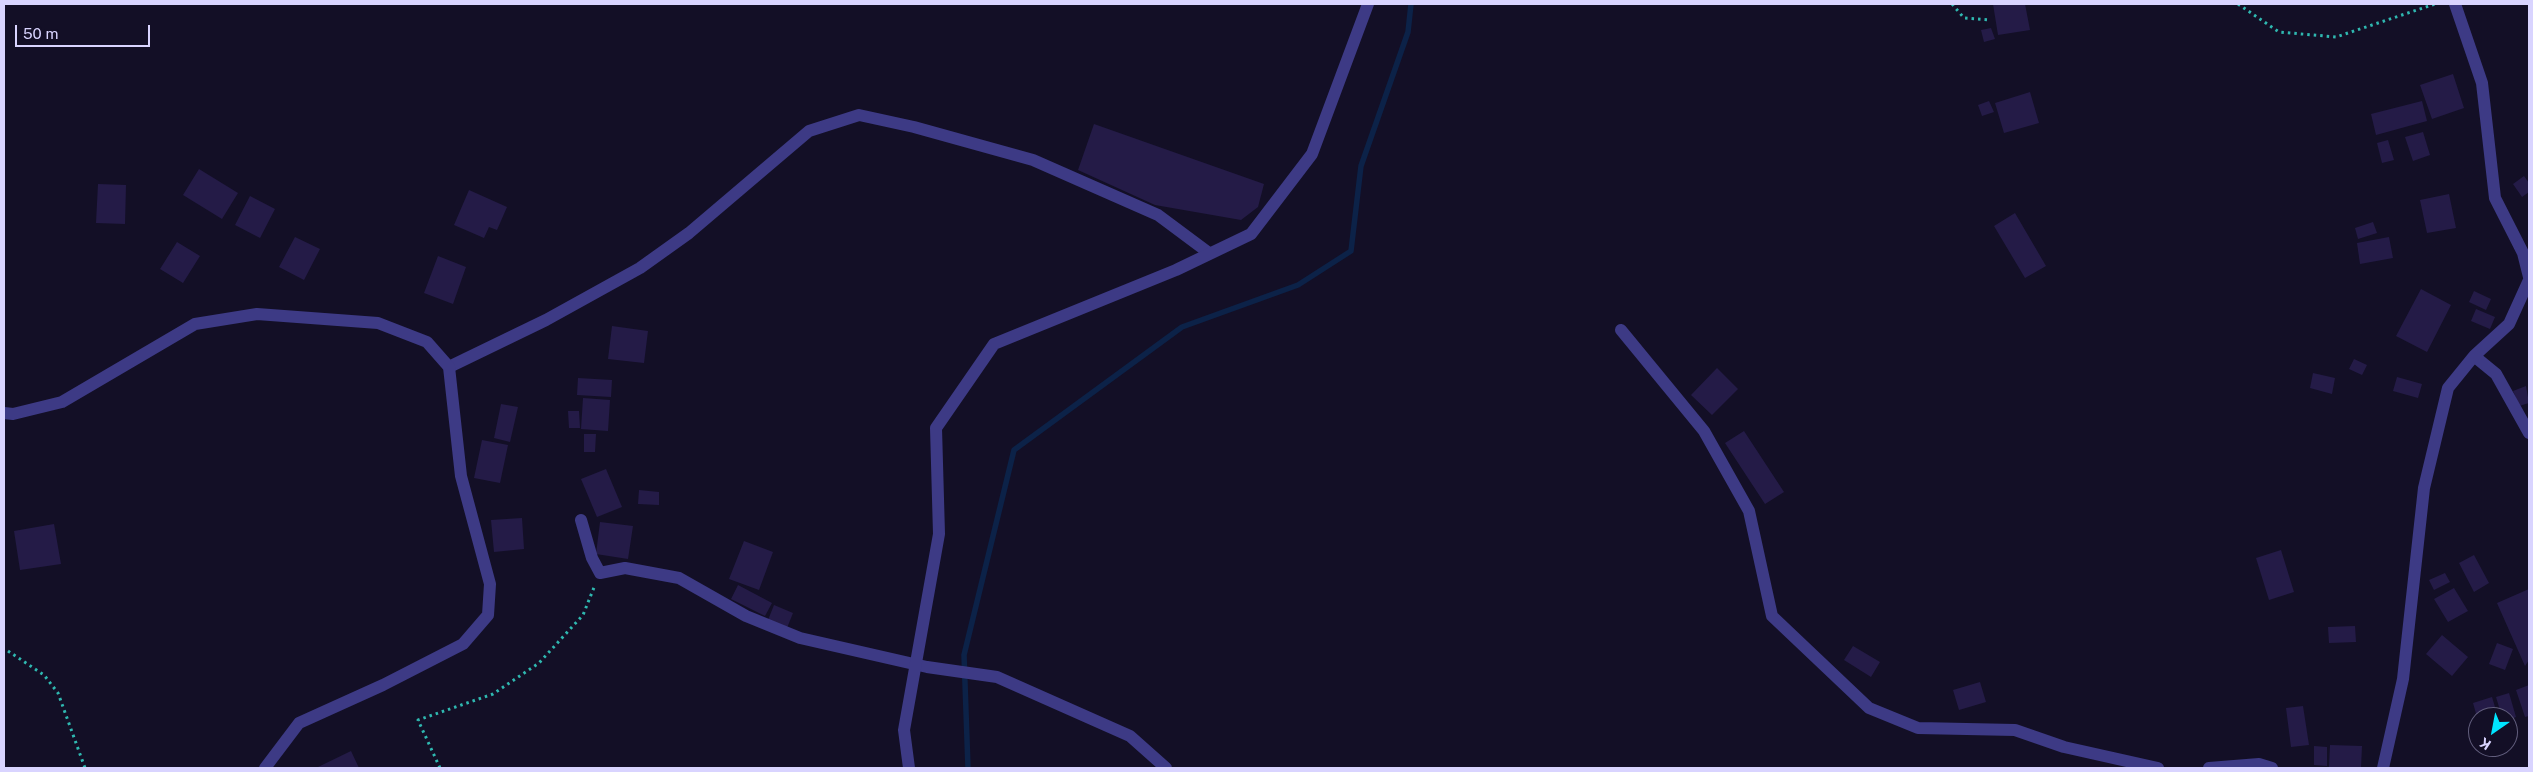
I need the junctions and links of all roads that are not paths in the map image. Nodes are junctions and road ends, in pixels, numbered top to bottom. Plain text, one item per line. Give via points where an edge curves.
1 (1368, 4) edge
2 (2455, 4) edge
3 (1209, 253) junction
4 (2529, 278) edge
5 (1621, 330) dead end
6 (2474, 356) junction
7 (449, 367) junction
8 (4, 413) edge
9 (2529, 433) edge
10 (580, 520) dead end
11 (922, 666) junction
12 (265, 768) edge
13 (909, 768) edge
14 (1166, 768) edge
15 (2158, 768) edge
16 (2209, 768) edge
17 (2272, 768) edge
18 (2383, 768) edge

1 - 3 street via 1312,154 1251,234
2 - 4 street via 2482,83 2495,198 2523,252
3 - 7 street via 1158,215 1033,160 859,115 808,131 689,233 640,268 546,320
3 - 11 street via 1176,270 994,344 936,428 939,534
4 - 6 street via 2509,324
5 - 15 street via 1704,430 1749,511 1772,616 1869,708 1918,728 2015,730 2064,747
6 - 9 street via 2496,374
6 - 18 street via 2448,388 2424,488 2403,679
7 - 8 street via 427,342 378,323 257,314 195,324 62,402
7 - 12 street via 462,476 490,584 488,615 463,644 299,723
10 - 11 street via 600,573 625,568 679,578 746,616 800,638
11 - 13 street via 904,730
11 - 14 street via 997,677 1130,736
16 - 17 street via 2259,764

